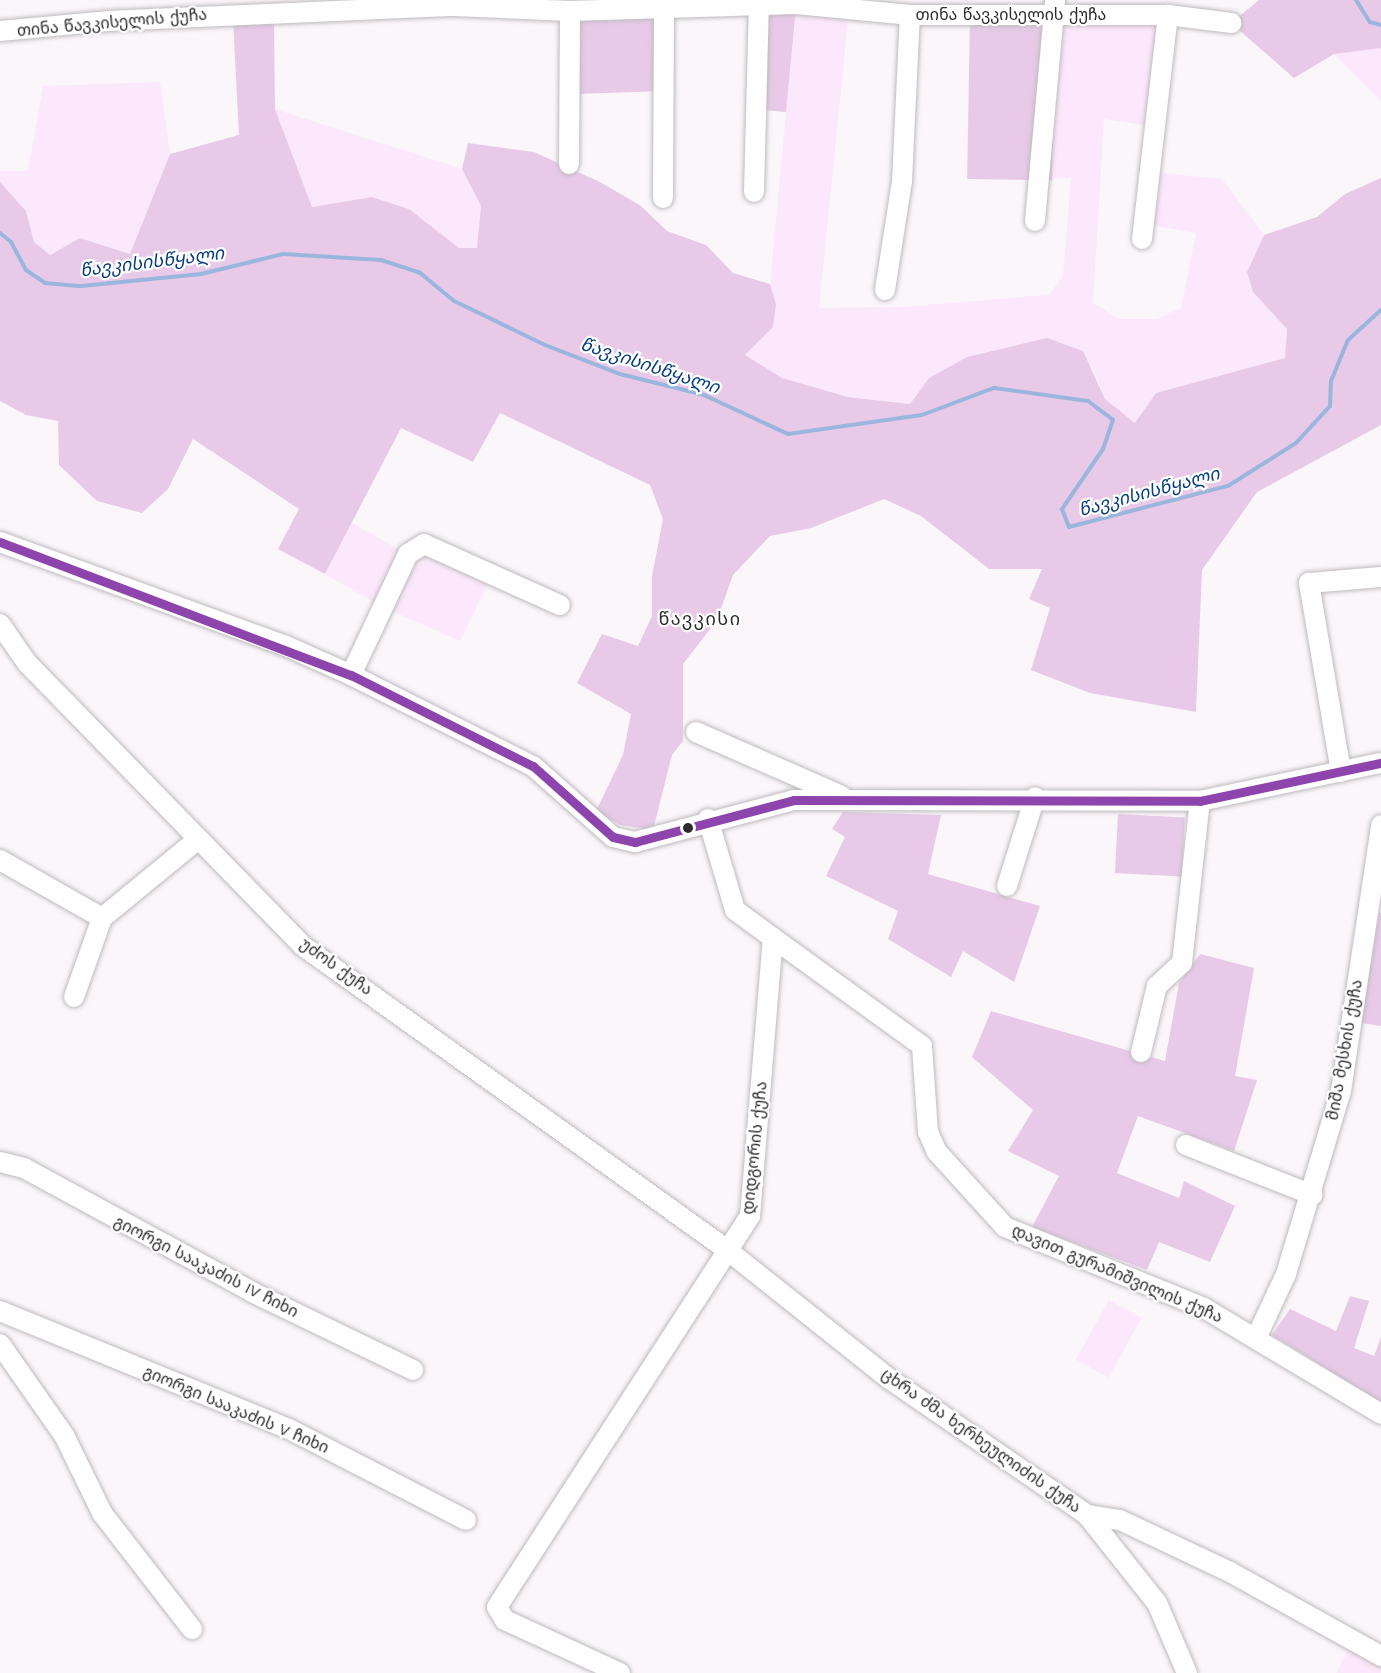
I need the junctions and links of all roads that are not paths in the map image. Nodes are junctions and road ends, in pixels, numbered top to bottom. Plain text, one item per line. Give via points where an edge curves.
1 (747, 3) edge
2 (1055, 9) edge
3 (664, 10) junction
4 (570, 11) junction
5 (910, 15) junction
6 (1168, 15) junction
7 (1231, 23) dead end
8 (0, 32) edge
9 (569, 164) dead end
10 (754, 192) dead end
11 (663, 198) dead end
12 (1035, 221) dead end
13 (1142, 238) dead end
14 (885, 290) dead end
15 (0, 542) edge
16 (1381, 577) edge
17 (560, 605) dead end
18 (0, 624) edge
19 (351, 675) junction
20 (696, 732) dead end
21 (1381, 763) edge
22 (1341, 772) junction
23 (844, 797) junction
24 (1035, 797) junction
25 (1200, 801) junction
26 (708, 819) junction
27 (1381, 825) edge
28 (197, 840) junction
29 (0, 860) edge
30 (1007, 886) dead end
31 (102, 918) junction
32 (774, 938) junction
33 (74, 997) dead end
34 (1141, 1052) dead end
35 (1186, 1145) dead end
36 (0, 1162) edge
37 (1312, 1195) junction
38 (726, 1249) junction
39 (0, 1311) edge
40 (1257, 1336) junction
41 (0, 1344) edge
42 (413, 1371) dead end
43 (1381, 1414) edge
44 (1087, 1515) junction
45 (466, 1520) dead end
46 (192, 1629) dead end
47 (1381, 1656) edge
48 (620, 1673) edge
49 (1187, 1673) edge

1 - 3 street, თინა წავკისელის ქუჩა
1 - 5 street, თინა წავკისელის ქუჩა
1 - 10 street
2 - 5 street, თინა წავკისელის ქუჩა
2 - 6 street, თინა წავკისელის ქუჩა
2 - 12 street
3 - 4 street, თინა წავკისელის ქუჩა
3 - 11 street
4 - 8 street, თინა წავკისელის ქუჩა via 455,6 342,8
4 - 9 street
5 - 14 street via 902,182
6 - 7 street, თინა წავკისელის ქუჩა
6 - 13 street
15 - 19 street via 286,646
16 - 22 street via 1309,583
17 - 19 street via 424,544 408,554
18 - 28 street, უძოს ქუჩა via 27,663
19 - 26 street via 533,766 613,837 652,839
20 - 23 street
21 - 22 street
22 - 25 street
23 - 24 street
23 - 26 street via 794,800
24 - 25 street
24 - 30 street
25 - 34 street via 1182,963 1157,986
26 - 32 street via 735,910
27 - 37 street, მიშა მესხის ქუჩა via 1341,1091
28 - 31 street
28 - 38 street, უძოს ქუჩა via 303,946
29 - 31 street
31 - 33 street
32 - 38 street, დიდგორის ქუჩა via 750,1216 743,1234
32 - 40 street, დავით გურამიშვილის ქუჩა via 922,1046 928,1132 944,1160 1005,1227 1204,1308
35 - 37 street
36 - 42 street, გიორგი სააკაძის IV ჩიხი via 24,1168 252,1292
37 - 40 street, მიშა მესხის ქუჩა via 1286,1274
38 - 44 street, ცხრა ძმა ხერხეულიძის ქუჩა via 888,1378
38 - 48 street, დიდგორის ქუჩა via 497,1607 505,1620
39 - 45 street, გიორგი სააკაძის V ჩიხი via 289,1429
40 - 43 street, დავით გურამიშვილის ქუჩა
41 - 46 street via 65,1437 102,1513
44 - 47 street via 1120,1520 1230,1572
44 - 49 street, ცხრა ძმა ხერხეულიძის ქუჩა via 1157,1603

